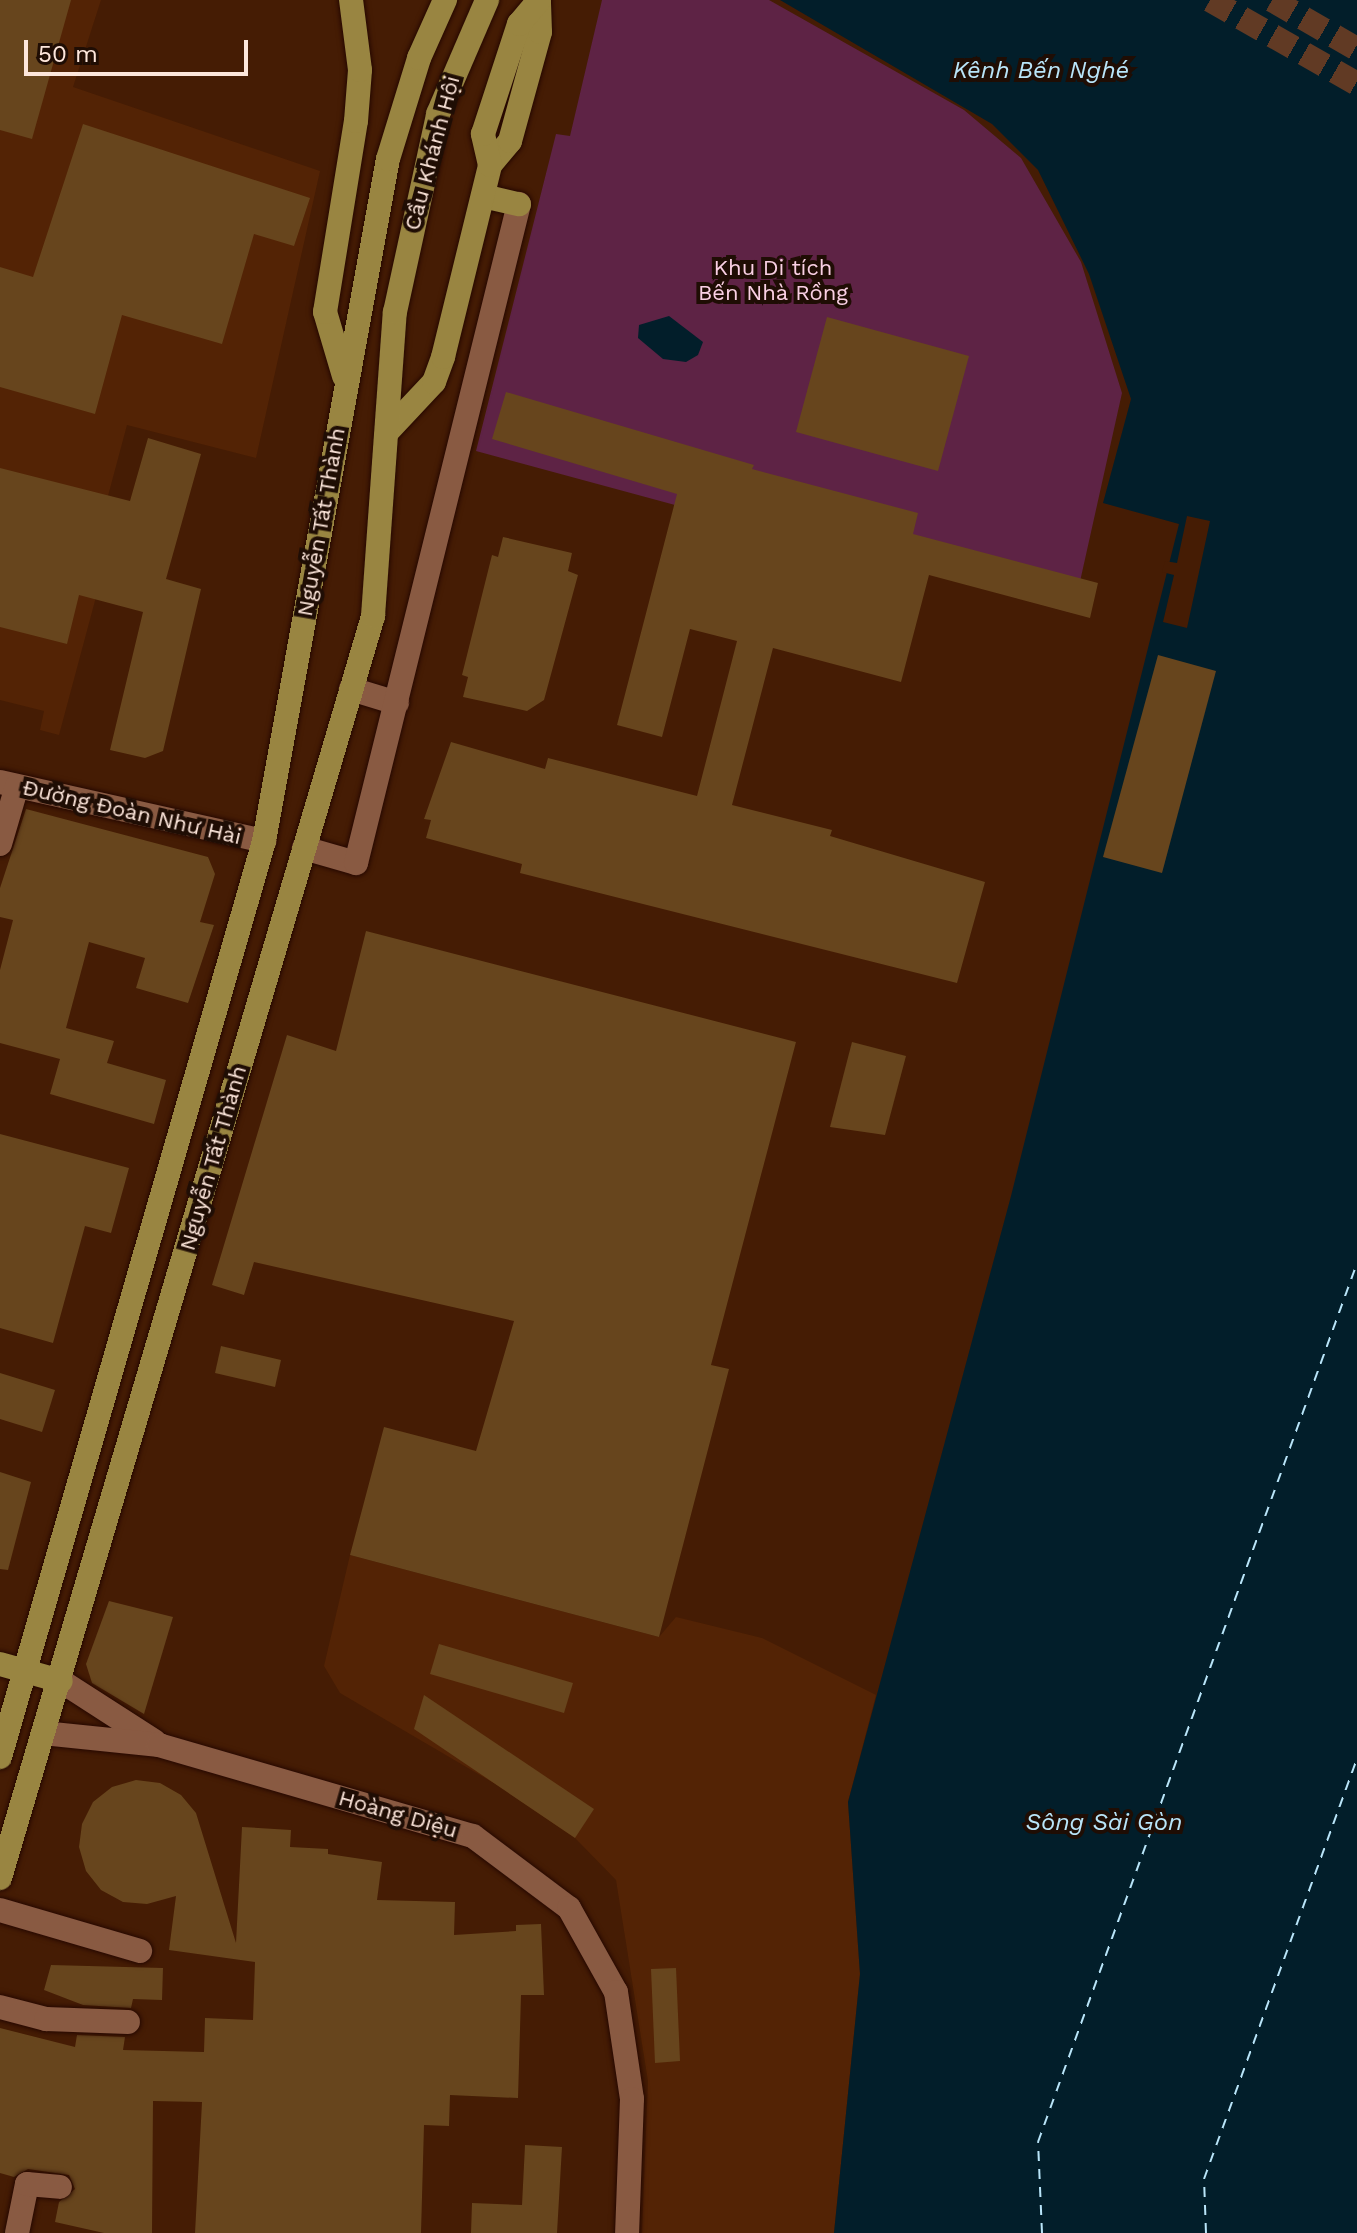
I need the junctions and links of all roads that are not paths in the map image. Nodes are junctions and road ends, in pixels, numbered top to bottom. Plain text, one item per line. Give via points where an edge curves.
1 (351, 0) edge
2 (445, 0) edge
3 (487, 0) edge
4 (539, 1) edge
5 (483, 196) junction
6 (519, 204) joint
7 (359, 305) joint
8 (395, 312) joint
9 (346, 380) junction
10 (388, 431) junction
11 (351, 689) junction
12 (397, 703) junction
13 (8, 784) edge
14 (264, 841) junction
15 (0, 844) edge
16 (304, 848) junction
17 (0, 1664) edge
18 (25, 1670) junction
19 (61, 1681) junction
20 (5, 1718) edge
21 (43, 1733) junction
22 (159, 1745) junction
23 (0, 1757) edge
24 (0, 1878) edge
25 (0, 1910) edge
26 (140, 1951) dead end
27 (0, 2007) edge
28 (128, 2022) dead end
29 (60, 2187) dead end
30 (17, 2233) edge
31 (627, 2233) edge

1 - 9 main road via 360,70 356,121 325,312
2 - 7 main road, Cầu Khánh Hội via 403,104
3 - 8 main road, Cầu Khánh Hội via 438,114
4 - 5 main road via 540,32 510,141 490,165
5 - 6 main road
5 - 10 main road via 434,382
6 - 12 street
7 - 9 main road, Nguyễn Tất Thành
8 - 10 main road, Nguyễn Tất Thành
9 - 14 main road, Nguyễn Tất Thành
10 - 11 main road, Nguyễn Tất Thành via 373,616
11 - 12 street
11 - 16 main road, Nguyễn Tất Thành
12 - 16 street via 356,863
13 - 14 street, Đường Đoàn Như Hài
13 - 15 street
14 - 18 main road, Nguyễn Tất Thành
16 - 19 main road, Nguyễn Tất Thành
17 - 18 main road
18 - 19 main road
18 - 20 main road, Nguyễn Tất Thành
19 - 21 main road, Nguyễn Tất Thành
19 - 22 street, Hoàng Diệu
20 - 21 main road
20 - 23 main road, Nguyễn Tất Thành
21 - 22 street, Hoàng Diệu
21 - 24 main road, Nguyễn Tất Thành
22 - 31 street, Hoàng Diệu via 473,1836 569,1908 616,1992 632,2099
25 - 26 street
27 - 28 street via 46,2019
29 - 30 street via 27,2184

